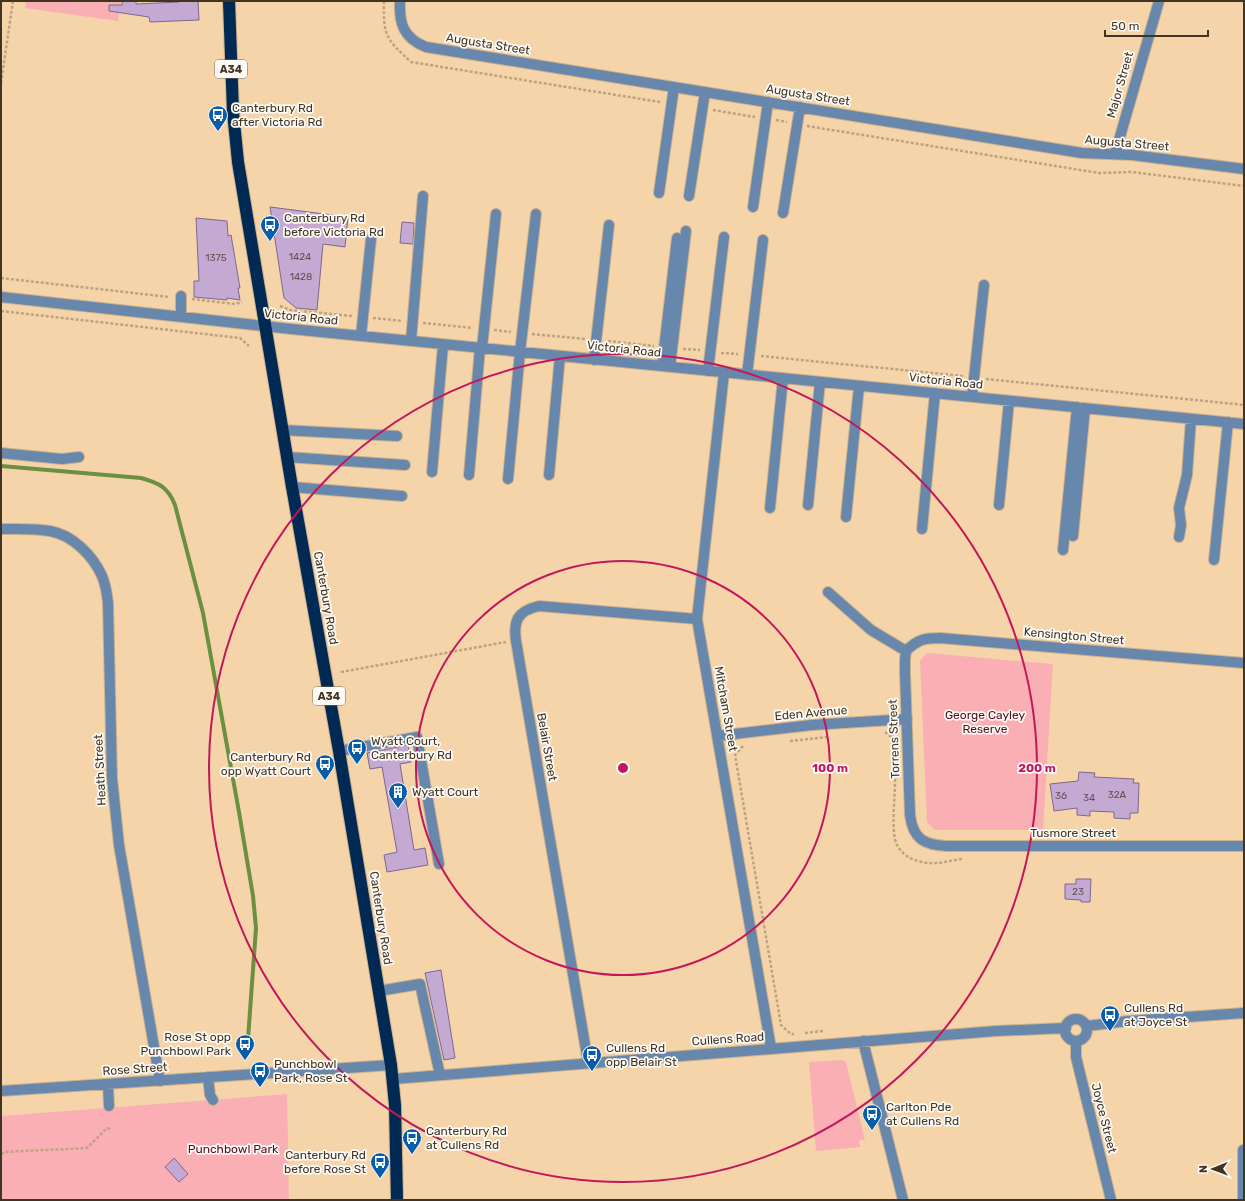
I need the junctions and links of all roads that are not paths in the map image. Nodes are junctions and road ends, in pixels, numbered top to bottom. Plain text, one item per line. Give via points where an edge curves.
1 (229, 1) edge
2 (400, 1) edge
3 (1159, 1) edge
4 (674, 87) junction
5 (705, 92) junction
6 (768, 102) junction
7 (800, 107) junction
8 (1115, 154) junction
9 (1244, 169) edge
10 (658, 193) dead end
11 (423, 196) dead end
12 (689, 196) dead end
13 (753, 207) dead end
14 (783, 213) dead end
15 (496, 214) dead end
16 (536, 214) dead end
17 (609, 225) dead end
18 (686, 231) dead end
19 (724, 237) dead end
20 (677, 238) dead end
21 (371, 239) dead end
22 (763, 240) dead end
23 (984, 285) dead end
24 (1, 297) edge
25 (181, 297) road end
26 (181, 317) junction
27 (266, 326) junction
28 (361, 336) junction
29 (411, 341) junction
30 (444, 344) junction
31 (481, 348) junction
32 (520, 352) junction
33 (560, 356) junction
34 (594, 360) junction
35 (666, 367) junction
36 (708, 371) junction
37 (724, 373) junction
38 (747, 375) junction
39 (782, 378) junction
40 (820, 382) junction
41 (859, 386) junction
42 (935, 393) junction
43 (972, 397) junction
44 (1009, 401) junction
45 (1081, 408) junction
46 (1191, 419) junction
47 (1228, 422) junction
48 (1244, 424) edge
49 (282, 430) junction
50 (397, 436) dead end
51 (1, 453) edge
52 (79, 457) dead end
53 (287, 457) junction
54 (405, 465) dead end
55 (432, 472) dead end
56 (469, 475) dead end
57 (549, 475) dead end
58 (508, 479) dead end
59 (292, 487) junction
60 (402, 496) dead end
61 (808, 505) dead end
62 (999, 505) dead end
63 (770, 508) dead end
64 (846, 517) dead end
65 (1, 529) edge
66 (922, 529) dead end
67 (1073, 536) dead end
68 (1179, 537) dead end
69 (1063, 550) dead end
70 (1214, 560) dead end
71 (828, 592) dead end
72 (697, 619) junction
73 (906, 651) junction
74 (1244, 663) edge
75 (906, 719) junction
76 (717, 736) junction
77 (339, 751) junction
78 (911, 825) joint
79 (1244, 846) edge
80 (439, 864) dead end
81 (379, 991) junction
82 (1244, 1014) edge
83 (1087, 1026) junction
84 (1066, 1028) junction
85 (863, 1041) junction
86 (1076, 1042) junction
87 (771, 1048) junction
88 (588, 1062) junction
89 (391, 1065) junction
90 (440, 1075) junction
91 (208, 1077) junction
92 (393, 1079) junction
93 (160, 1081) junction
94 (108, 1084) junction
95 (1, 1091) edge
96 (213, 1100) dead end
97 (109, 1106) dead end
98 (1243, 1150) dead end
99 (398, 1200) edge
100 (903, 1200) edge
101 (1111, 1200) edge
102 (1243, 1200) edge

1 - 27 highway, Canterbury Road / A34 via 233,112 238,162
2 - 4 street, Augusta Street via 400,16 404,30 418,44 426,47
3 - 8 street, Major Street
4 - 5 street, Augusta Street
4 - 10 street
5 - 6 street, Augusta Street
5 - 12 street
6 - 7 street, Augusta Street
6 - 13 street
7 - 8 street, Augusta Street via 1082,152
7 - 14 street
8 - 9 street, Augusta Street
11 - 29 street
15 - 31 street
16 - 32 street
17 - 34 street
18 - 35 street
19 - 36 street
20 - 35 street
21 - 28 street
22 - 38 street
23 - 43 street
24 - 26 street, Victoria Road
25 - 26 street
26 - 27 street, Victoria Road
27 - 28 street, Victoria Road
27 - 49 highway, Canterbury Road / A34
28 - 29 street, Victoria Road
29 - 30 street, Victoria Road
30 - 31 street, Victoria Road
30 - 55 street
31 - 32 street, Victoria Road
31 - 56 street
32 - 33 street, Victoria Road
32 - 58 street
33 - 34 street, Victoria Road
33 - 57 street
34 - 35 street, Victoria Road
35 - 36 street, Victoria Road
36 - 37 street, Victoria Road
37 - 38 street, Victoria Road
37 - 72 street, Mitcham Street
38 - 39 street, Victoria Road
39 - 40 street, Victoria Road
39 - 63 street
40 - 41 street, Victoria Road
40 - 61 street
41 - 42 street, Victoria Road
41 - 64 street
42 - 43 street, Victoria Road
42 - 66 street
43 - 44 street, Victoria Road
44 - 45 street, Victoria Road
44 - 62 street
45 - 46 street, Victoria Road
45 - 67 street
45 - 69 street
46 - 47 street, Victoria Road
46 - 68 street via 1186,475 1179,508
47 - 48 street, Victoria Road
47 - 70 street
49 - 50 street
49 - 53 highway, Canterbury Road / A34
51 - 52 street via 62,459
53 - 54 street
53 - 59 highway, Canterbury Road / A34
59 - 60 street
59 - 77 highway, Canterbury Road / A34
65 - 93 street, Heath Street via 52,531 63,535 85,551 95,563 106,588 115,812
71 - 73 street via 871,630
72 - 76 street, Mitcham Street
72 - 88 street, Belair Street via 538,606 529,608 517,620 516,640
73 - 74 street, Kensington Street via 919,640 940,638
73 - 75 street, Torrens Street
75 - 76 street, Eden Avenue via 812,724
75 - 78 street, Torrens Street
76 - 87 street, Mitcham Street
77 - 80 street via 418,737
77 - 81 highway, Canterbury Road / A34
78 - 79 street, Tusmore Street via 921,840 937,846
81 - 89 highway, Canterbury Road / A34
81 - 90 street via 420,984
82 - 83 street
83 - 84 street via 1081,1020 1073,1019
83 - 86 street via 1085,1038
84 - 85 street, Cullens Road
84 - 86 street via 1070,1040
85 - 87 street, Cullens Road
85 - 100 street
86 - 101 street, Joyce Street via 1076,1057
87 - 88 street, Cullens Road
88 - 90 street, Cullens Road
89 - 91 street, Rose Street
89 - 92 highway, Canterbury Road / A34
90 - 92 street, Cullens Road
91 - 93 street, Rose Street
91 - 96 street
92 - 99 highway, Canterbury Road / A34
93 - 94 street, Rose Street
94 - 95 street, Rose Street
94 - 97 street
98 - 102 street

